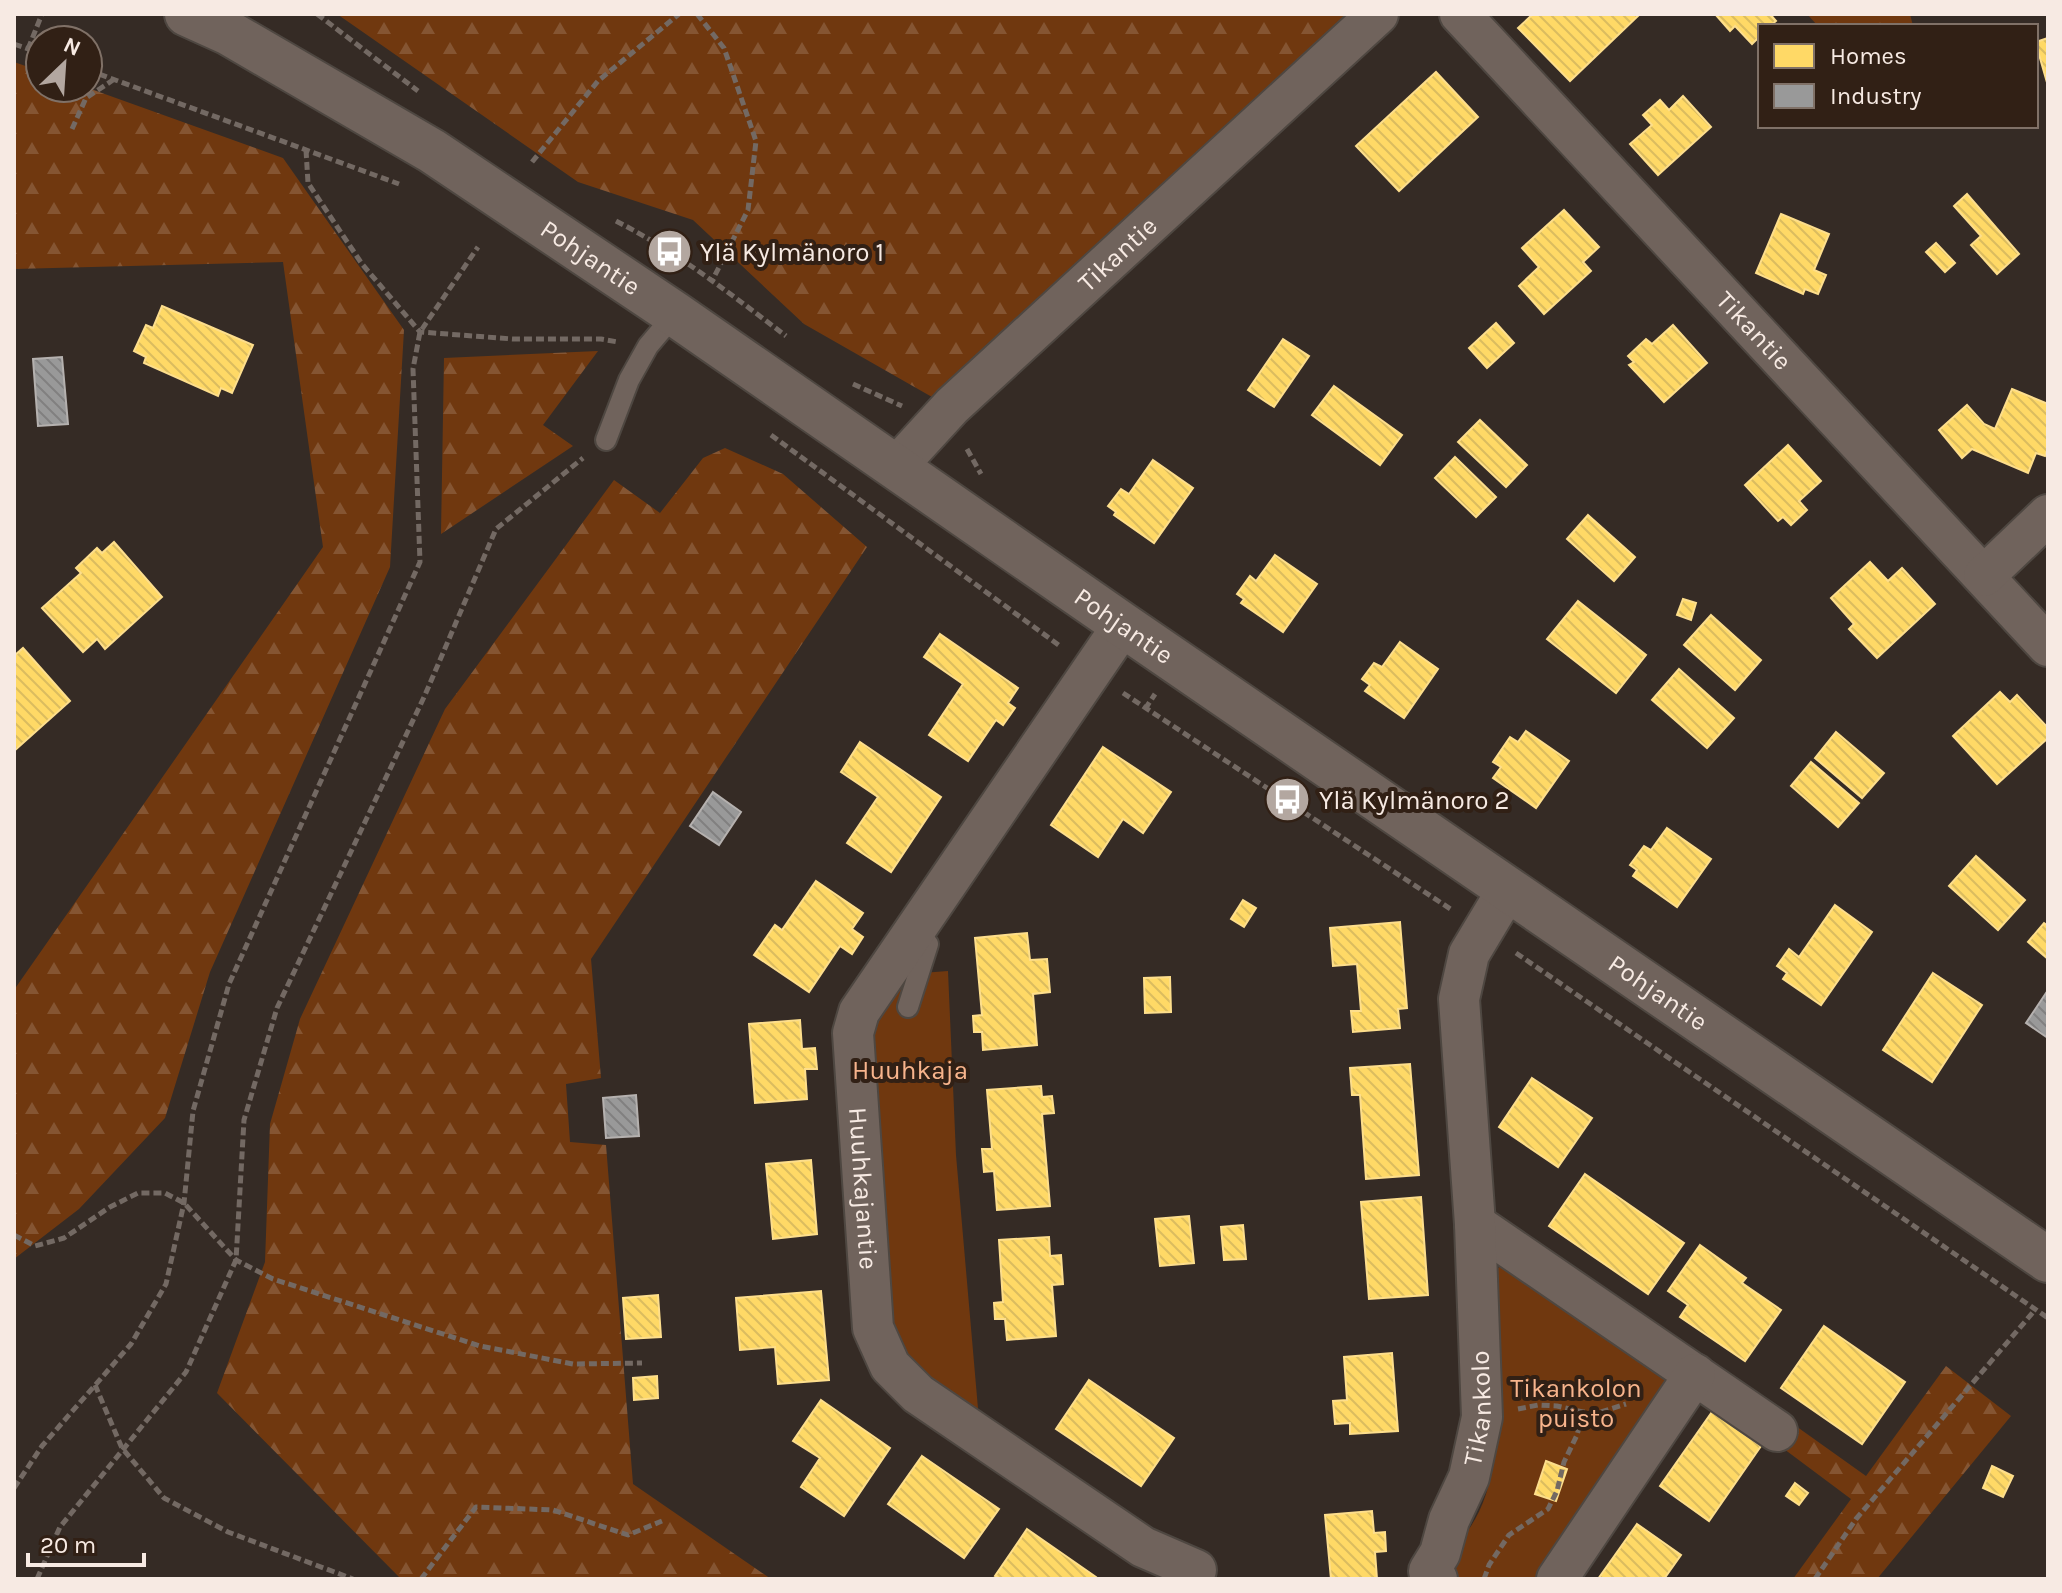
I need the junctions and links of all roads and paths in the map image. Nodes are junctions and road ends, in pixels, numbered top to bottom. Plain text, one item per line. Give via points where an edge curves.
1 (187, 14) edge
2 (679, 14) edge
3 (697, 14) edge
4 (1378, 14) edge
5 (1460, 14) edge
6 (113, 79) dead end
7 (72, 129) dead end
8 (306, 150) dead end
9 (532, 162) dead end
10 (478, 247) dead end
11 (662, 330) junction
12 (420, 332) junction
13 (606, 440) joint
14 (897, 466) junction
15 (2048, 515) edge
16 (1984, 576) junction
17 (1123, 625) junction
18 (2048, 646) edge
19 (1508, 889) junction
20 (928, 944) dead end
21 (908, 1007) dead end
22 (184, 1203) junction
23 (1475, 1224) junction
24 (14, 1235) edge
25 (236, 1260) junction
26 (2048, 1260) edge
27 (2035, 1310) dead end
28 (642, 1363) dead end
29 (95, 1385) junction
30 (1687, 1388) junction
31 (1583, 1412) junction
32 (1482, 1417) junction
33 (1777, 1431) dead end
34 (122, 1448) junction
35 (14, 1488) edge
36 (662, 1521) dead end
37 (1196, 1570) dead end
38 (37, 1579) edge
39 (353, 1579) edge
40 (421, 1579) edge
41 (1437, 1579) edge
42 (1484, 1579) edge
43 (1557, 1579) edge
44 (1815, 1579) edge

1 - 11 street, Pohjantie via 242,40 432,151
2 - 9 path via 598,81
3 - 11 path via 724,48 756,141 748,210 712,281
4 - 14 street, Tikantie via 952,406
5 - 16 street, Tikantie
6 - 7 path via 86,98
8 - 12 path via 308,183 362,264
10 - 12 path
11 - 12 path via 601,339
11 - 13 lane via 629,380
11 - 14 street, Pohjantie
12 - 22 path via 413,369 420,562 229,984 193,1111
13 - 25 path via 496,529 425,695 277,1008 244,1120
14 - 17 street, Pohjantie
15 - 16 street
16 - 18 street, Tikantie
17 - 19 street, Pohjantie
17 - 37 street, Huuhkajantie via 859,1012 853,1033 873,1328 890,1366 918,1394 1143,1547
19 - 23 street, Tikankolo via 1469,954 1459,999
19 - 26 street, Pohjantie
20 - 21 lane
22 - 24 path via 165,1193 138,1193 64,1238 35,1246
22 - 25 path
22 - 29 path via 166,1284 131,1344
23 - 30 street
23 - 32 street, Tikankolo
25 - 28 path via 273,1279 480,1346 573,1364
25 - 34 path via 186,1372
27 - 44 path via 1856,1519
29 - 34 path
29 - 35 path
30 - 31 path via 1601,1412
30 - 33 street
30 - 43 street
31 - 32 path via 1538,1405
31 - 42 path via 1548,1509 1509,1535
32 - 41 street, Tikankolo via 1469,1477 1429,1571
34 - 38 path via 60,1527
34 - 39 path via 164,1498 228,1532
36 - 40 path via 628,1535 553,1510 476,1507

